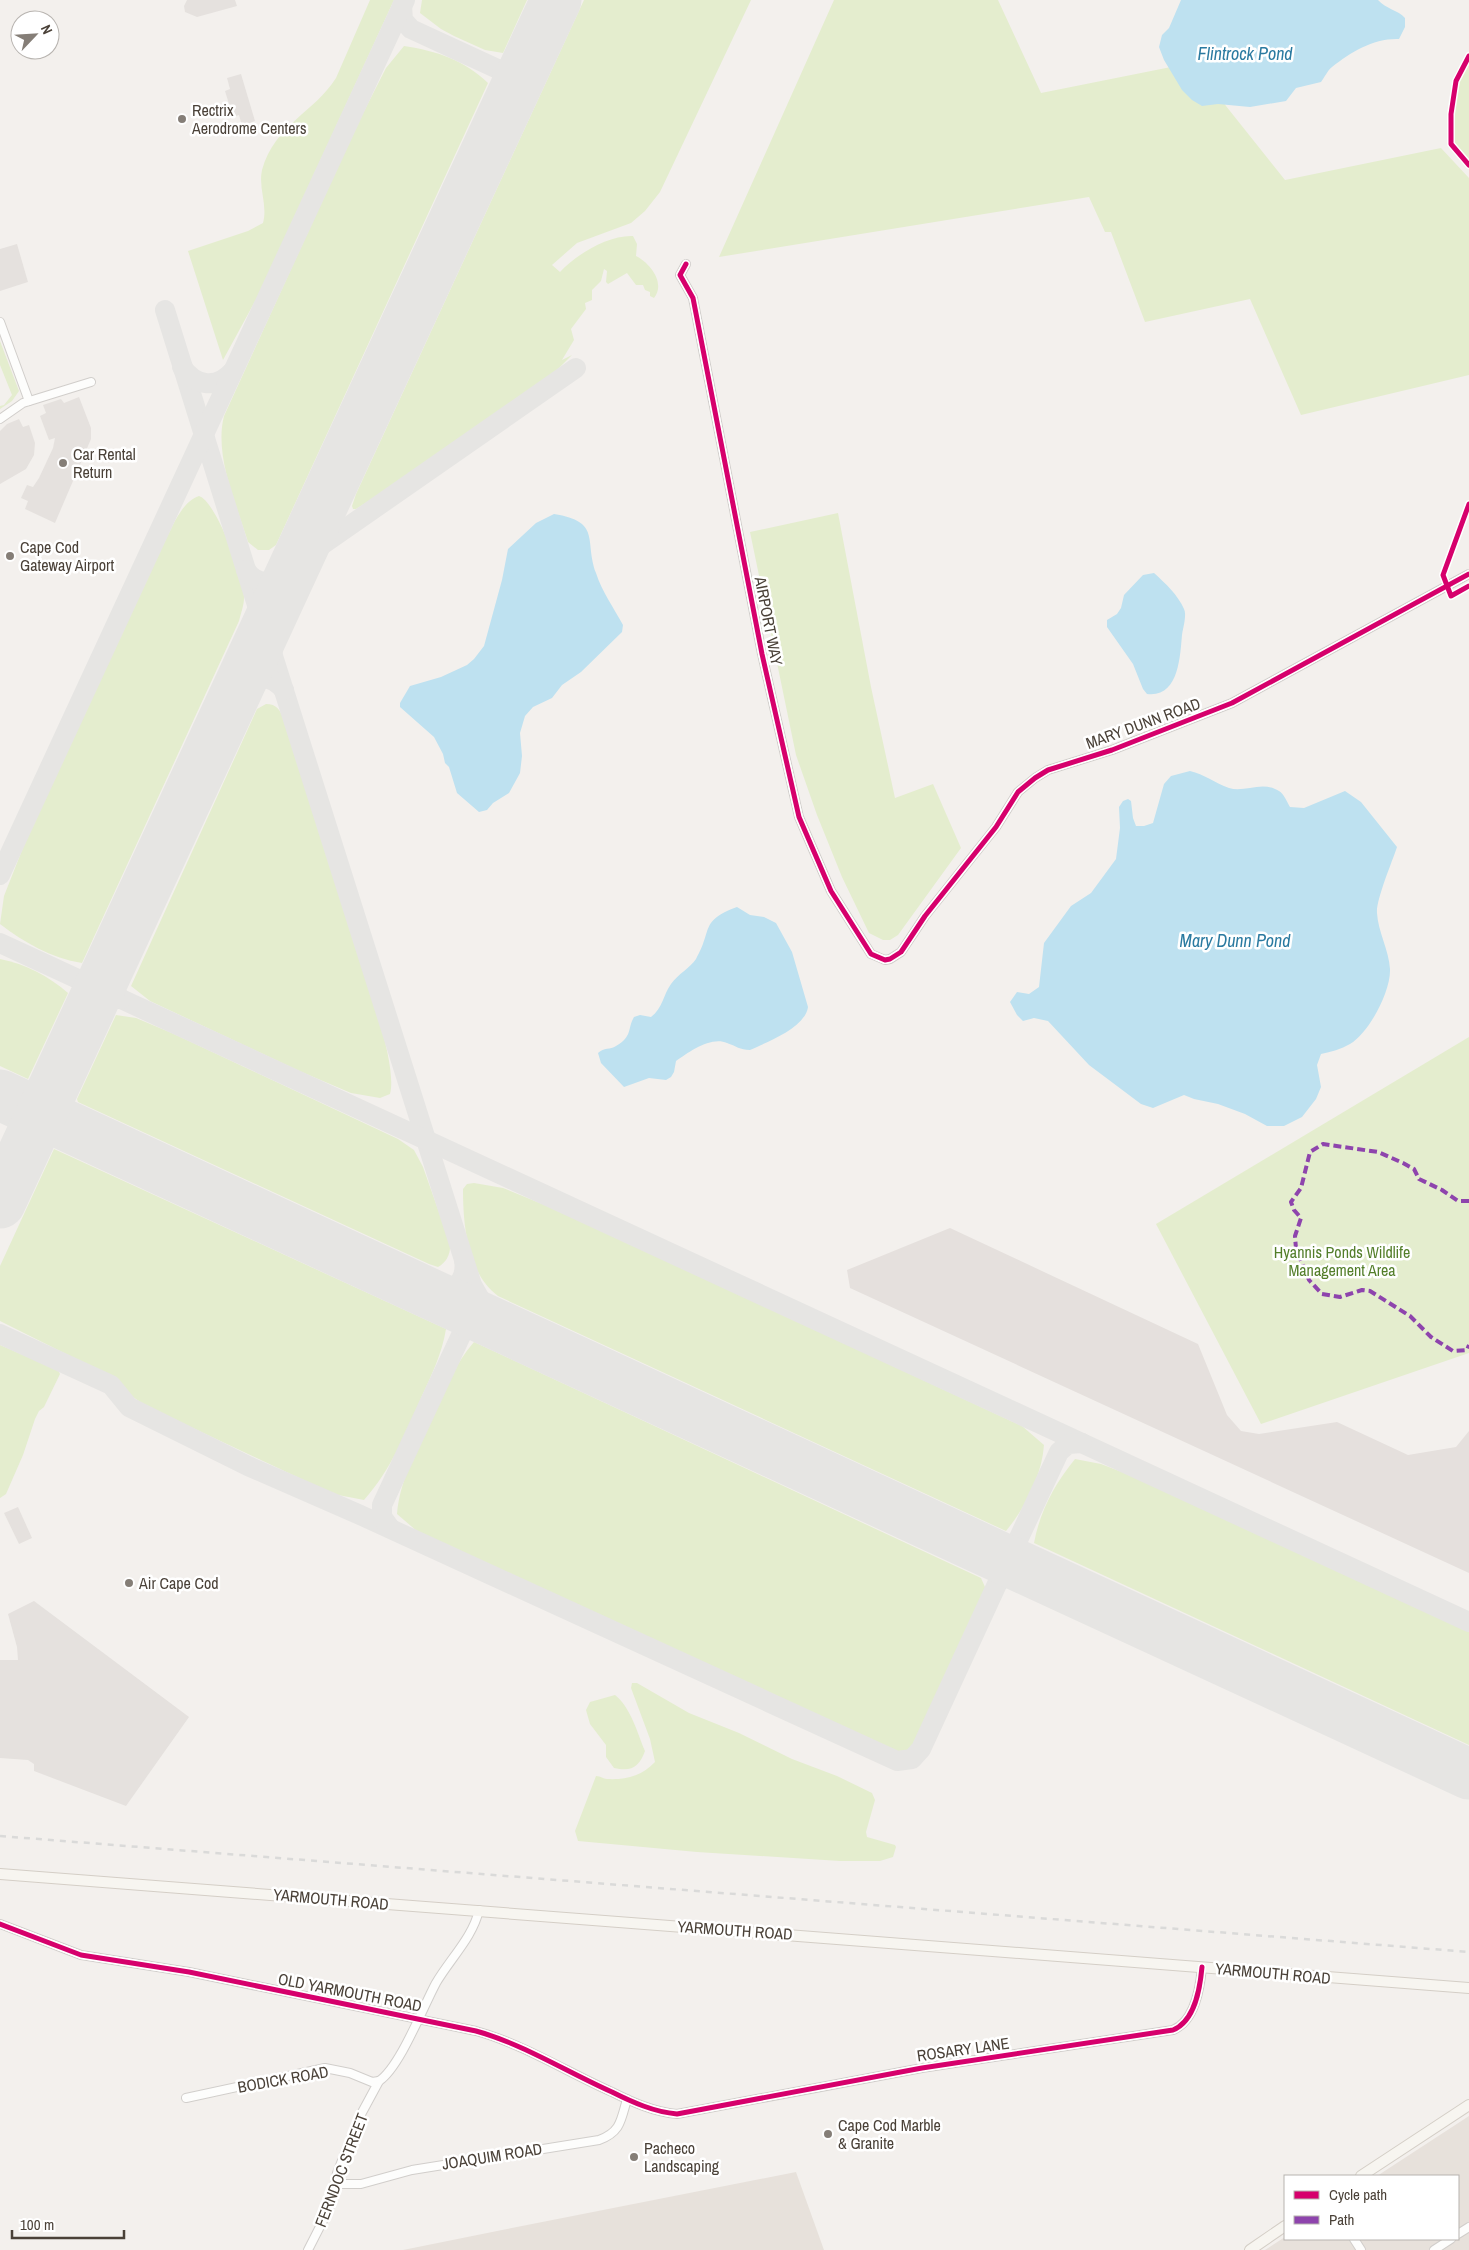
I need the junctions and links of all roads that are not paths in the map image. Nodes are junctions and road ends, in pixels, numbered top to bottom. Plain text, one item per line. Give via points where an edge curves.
1 (686, 264) dead end
2 (0, 322) edge
3 (91, 382) dead end
4 (29, 401) junction
5 (0, 418) edge
6 (1469, 574) edge
7 (885, 960) joint
8 (0, 1874) edge
9 (479, 1910) junction
10 (0, 1924) edge
11 (1202, 1967) junction
12 (1469, 1988) edge
13 (418, 2018) junction
14 (378, 2081) junction
15 (186, 2098) dead end
16 (627, 2099) junction
17 (1469, 2105) edge
18 (686, 2114) joint
19 (1363, 2175) edge
20 (335, 2184) junction
21 (1284, 2227) edge
22 (1449, 2240) edge
23 (308, 2250) edge
24 (1250, 2250) edge
25 (1434, 2250) edge

1 - 7 street, AIRPORT WAY via 680,275 693,298 762,654 799,816 831,891 871,954
2 - 4 street
3 - 4 street
4 - 5 street
6 - 7 street, MARY DUNN ROAD via 1232,703 1112,750 1048,770 1035,778 1018,792 996,827 925,916 901,952
8 - 9 main road, YARMOUTH ROAD
9 - 11 main road, YARMOUTH ROAD
9 - 13 street, FERNDOC STREET via 475,1924 437,1981
10 - 13 street, OLD YARMOUTH ROAD via 81,1954
11 - 12 main road, YARMOUTH ROAD
11 - 18 street, ROSARY LANE via 1191,2013 1186,2022 1173,2030 922,2068
13 - 14 street, FERNDOC STREET via 389,2070
13 - 16 street, OLD YARMOUTH ROAD via 500,2039
14 - 15 street, BODICK ROAD via 325,2068
14 - 20 street, FERNDOC STREET via 359,2118
16 - 18 street, OLD YARMOUTH ROAD via 662,2112
16 - 20 street, JOAQUIM ROAD via 617,2129 612,2136 599,2140 408,2171 361,2184
17 - 19 main road
20 - 23 street, FERNDOC STREET via 329,2209
21 - 24 main road
22 - 25 street

